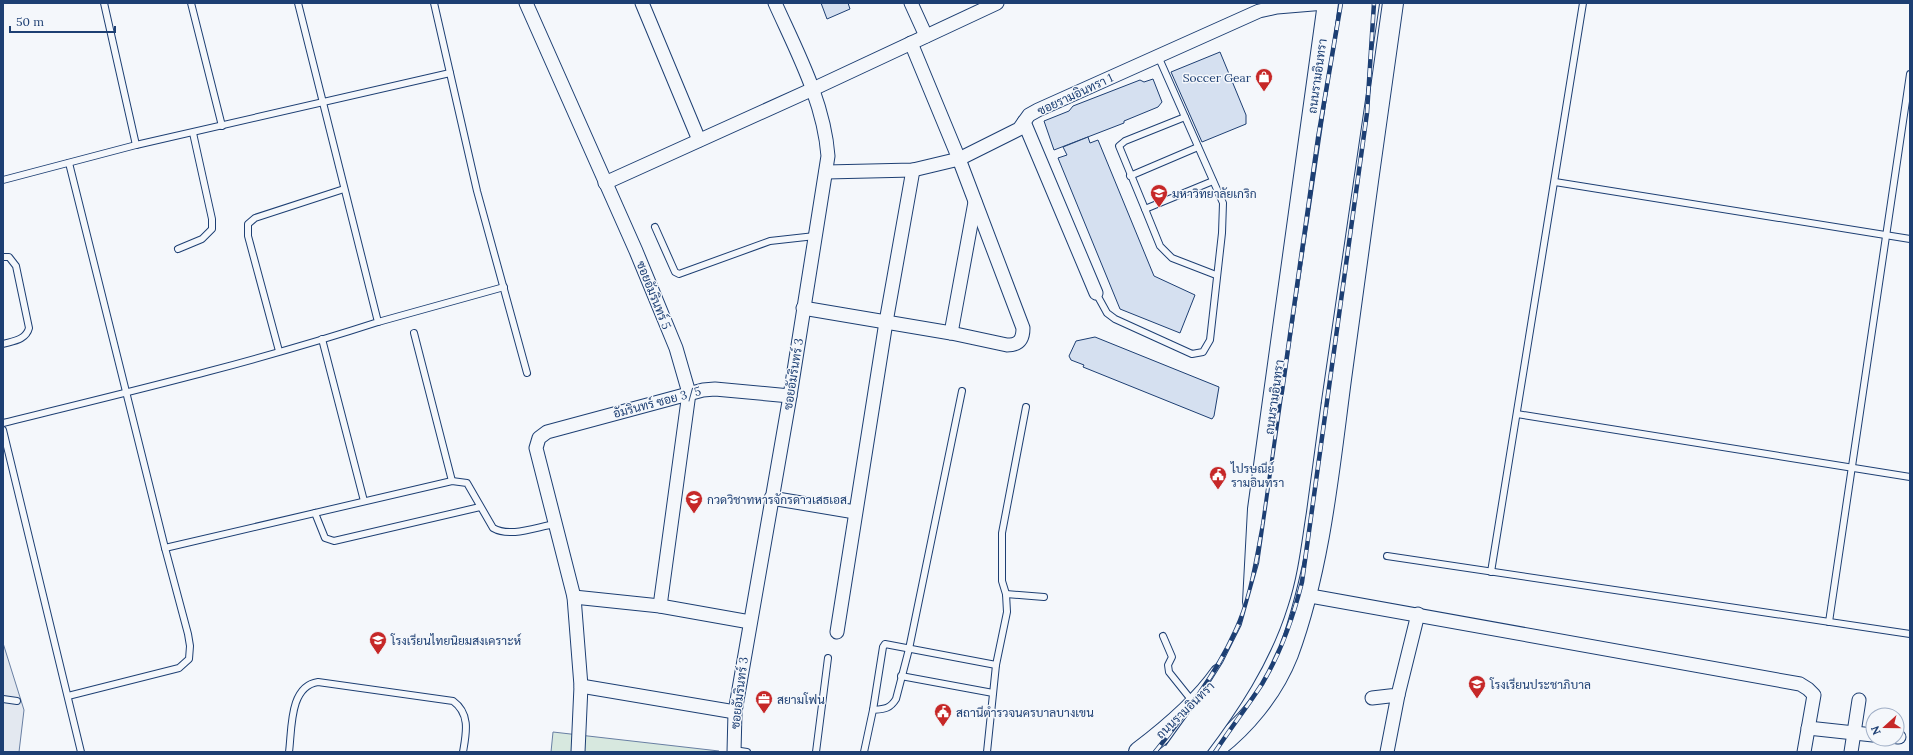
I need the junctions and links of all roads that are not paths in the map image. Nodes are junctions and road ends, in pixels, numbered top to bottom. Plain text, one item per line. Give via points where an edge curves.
1 (104, 3) edge
2 (191, 3) edge
3 (298, 3) edge
4 (434, 3) edge
5 (526, 3) edge
6 (642, 3) edge
7 (775, 3) edge
8 (911, 3) edge
9 (997, 3) edge
10 (1326, 3) edge
11 (1351, 3) edge
12 (1369, 3) edge
13 (1393, 3) edge
14 (1583, 3) edge
15 (926, 36) junction
16 (911, 43) junction
17 (1158, 56) junction
18 (450, 73) junction
19 (1910, 74) edge
20 (813, 89) junction
21 (322, 103) junction
22 (1185, 117) junction
23 (1024, 122) junction
24 (222, 126) junction
25 (193, 134) junction
26 (699, 140) junction
27 (136, 146) junction
28 (1198, 147) junction
29 (959, 159) junction
30 (69, 163) junction
31 (913, 170) junction
32 (826, 172) junction
33 (1130, 176) junction
34 (3, 180) edge
35 (1214, 181) junction
36 (1555, 182) junction
37 (605, 183) junction
38 (344, 188) junction
39 (975, 202) junction
40 (1145, 209) junction
41 (655, 227) dead end
42 (1885, 235) junction
43 (815, 236) junction
44 (1910, 239) edge
45 (178, 249) dead end
46 (3, 257) edge
47 (1216, 275) junction
48 (504, 287) junction
49 (1096, 293) joint
50 (803, 308) junction
51 (378, 322) junction
52 (886, 322) junction
53 (414, 333) dead end
54 (951, 333) junction
55 (322, 339) junction
56 (3, 344) edge
57 (279, 351) junction
58 (527, 374) dead end
59 (962, 391) dead end
60 (126, 393) junction
61 (689, 393) junction
62 (790, 396) junction
63 (1302, 399) junction
64 (1026, 407) dead end
65 (1517, 414) junction
66 (3, 423) edge
67 (3, 430) edge
68 (1851, 468) junction
69 (1910, 477) edge
70 (452, 481) junction
71 (771, 498) junction
72 (364, 501) junction
73 (480, 507) junction
74 (855, 512) junction
75 (315, 513) junction
76 (555, 524) junction
77 (165, 548) junction
78 (1387, 556) dead end
79 (1491, 572) junction
80 (1006, 594) junction
81 (1305, 594) junction
82 (574, 597) junction
83 (1044, 597) dead end
84 (660, 606) junction
85 (1418, 614) junction
86 (750, 622) junction
87 (1829, 622) junction
88 (837, 632) dead end
89 (1910, 634) edge
90 (1163, 636) dead end
91 (910, 649) junction
92 (828, 658) dead end
93 (996, 665) junction
94 (901, 676) junction
95 (581, 686) junction
96 (993, 693) junction
97 (1398, 695) junction
98 (68, 696) junction
99 (1372, 698) dead end
100 (3, 699) edge
101 (1859, 700) dead end
102 (17, 701) dead end
103 (1191, 706) junction
104 (873, 710) junction
105 (735, 712) junction
106 (1808, 728) junction
107 (1853, 732) junction
108 (1865, 733) edge
109 (1216, 748) edge
110 (734, 751) edge
111 (81, 752) edge
112 (289, 752) edge
113 (463, 752) edge
114 (578, 752) edge
115 (747, 752) edge
116 (816, 752) edge
117 (864, 752) edge
118 (987, 752) edge
119 (1139, 752) edge
120 (1174, 752) edge
121 (1194, 752) edge
122 (1387, 752) edge
123 (1804, 752) edge
124 (1850, 752) edge

1 - 27 lane
2 - 24 lane
3 - 21 lane
4 - 18 lane
5 - 37 street, ซอยอัมรินทร์ 5
6 - 26 street
7 - 20 street, ซอยอัมรินทร์ 3
8 - 15 street
9 - 15 street
10 - 17 street, ซอยรามอินทรา 1 via 1277,7 1260,12
10 - 103 main road, ถนนรามอินทรา via 1258,509 1253,599 1249,619 1229,661 1212,686
11 - 63 main road, ถนนรามอินทรา
12 - 63 main road, ถนนรามอินทรา
13 - 81 main road via 1325,493
14 - 36 lane
15 - 16 street
16 - 20 street
16 - 29 street
17 - 22 lane
17 - 23 street, ซอยรามอินทรา 1 via 1038,110 1029,115
18 - 21 lane
18 - 48 lane via 477,191
19 - 42 lane
20 - 26 street
20 - 32 street, ซอยอัมรินทร์ 3 via 827,141
21 - 24 lane
21 - 38 lane
22 - 28 lane
22 - 33 lane via 1125,141 1120,146
23 - 29 street, ซอยรามอินทรา 1 via 1019,129
23 - 49 street
24 - 25 lane
25 - 27 lane
25 - 45 lane via 212,229 202,239
26 - 37 street
27 - 30 lane
28 - 33 lane
28 - 35 lane
29 - 31 street, ซอยรามอินทรา 1
29 - 39 street
30 - 34 lane
30 - 60 lane
31 - 32 street, ซอยรามอินทรา 1
31 - 52 street
32 - 43 street, ซอยอัมรินทร์ 3
33 - 40 lane
35 - 40 lane
35 - 47 lane via 1223,203 1222,234
36 - 42 lane
36 - 65 lane
37 - 61 street, ซอยอัมรินทร์ 5 via 676,348
38 - 51 lane
38 - 57 lane via 255,218 248,224 248,236
39 - 54 street
39 - 54 street via 1023,328 1023,337 1020,342 1007,345
40 - 47 lane via 1160,246 1172,258
41 - 43 lane via 675,272 679,274 770,241
42 - 44 lane
42 - 68 lane
43 - 50 street, ซอยอัมรินทร์ 3
46 - 56 lane via 9,257 16,266 29,328 26,336
47 - 49 lane via 1210,340 1203,352 1192,354 1115,319 1107,313
48 - 51 lane
48 - 58 lane
50 - 52 street
50 - 62 street, ซอยอัมรินทร์ 3
51 - 55 lane
52 - 54 street
52 - 74 street
53 - 70 lane
55 - 57 lane
55 - 72 lane
57 - 60 lane
59 - 91 lane
60 - 66 lane
60 - 77 lane
61 - 62 street, อัมรินทร์ ซอย 3/5 via 715,389
61 - 76 street, อัมรินทร์ ซอย 3/5 via 547,432 539,438 536,448
61 - 84 street, ซอยอัมรินทร์ 5
62 - 71 street, ซอยอัมรินทร์ 3
63 - 120 main road, ถนนรามอินทรา, bridge via 1269,565 1253,623 1232,667
63 - 121 main road, ถนนรามอินทรา, bridge via 1288,566 1278,603 1248,674
64 - 80 lane via 1002,533 1002,581
65 - 68 lane
65 - 79 lane
67 - 98 lane
68 - 69 lane
68 - 87 lane
70 - 72 lane
70 - 73 lane via 467,482
71 - 74 street
71 - 86 street, ซอยอัมรินทร์ 3
72 - 75 lane
73 - 75 lane via 334,541 325,538
73 - 76 lane via 493,528 501,532
74 - 88 street
75 - 77 lane
76 - 82 street
77 - 98 lane via 188,634 189,659 179,668
78 - 79 lane
79 - 87 lane
80 - 83 lane
80 - 93 lane via 1007,612
81 - 85 street
81 - 109 main road via 1287,654 1275,682 1259,705
82 - 84 street
82 - 95 street
84 - 86 street
85 - 97 street
85 - 106 street via 1800,684 1814,695
86 - 105 street, ซอยอัมรินทร์ 3
87 - 89 lane
90 - 103 lane via 1172,657 1168,666 1169,672
91 - 93 lane
91 - 94 lane
91 - 104 lane via 887,644 883,647
92 - 116 lane
93 - 96 lane
94 - 96 lane
94 - 104 lane via 896,699 892,705 886,709
95 - 105 street
95 - 114 street
96 - 118 lane
97 - 99 street
97 - 122 street
98 - 111 lane
100 - 102 lane
101 - 107 street
103 - 109 main road via 1187,718 1189,728 1204,744
103 - 119 main road, ถนนรามอินทรา
104 - 117 lane
105 - 110 street, ซอยอัมรินทร์ 3
106 - 107 street
106 - 123 street
107 - 108 street
107 - 124 street
110 - 115 lane
112 - 113 lane via 298,696 304,688 318,682 453,701 460,707 466,721

